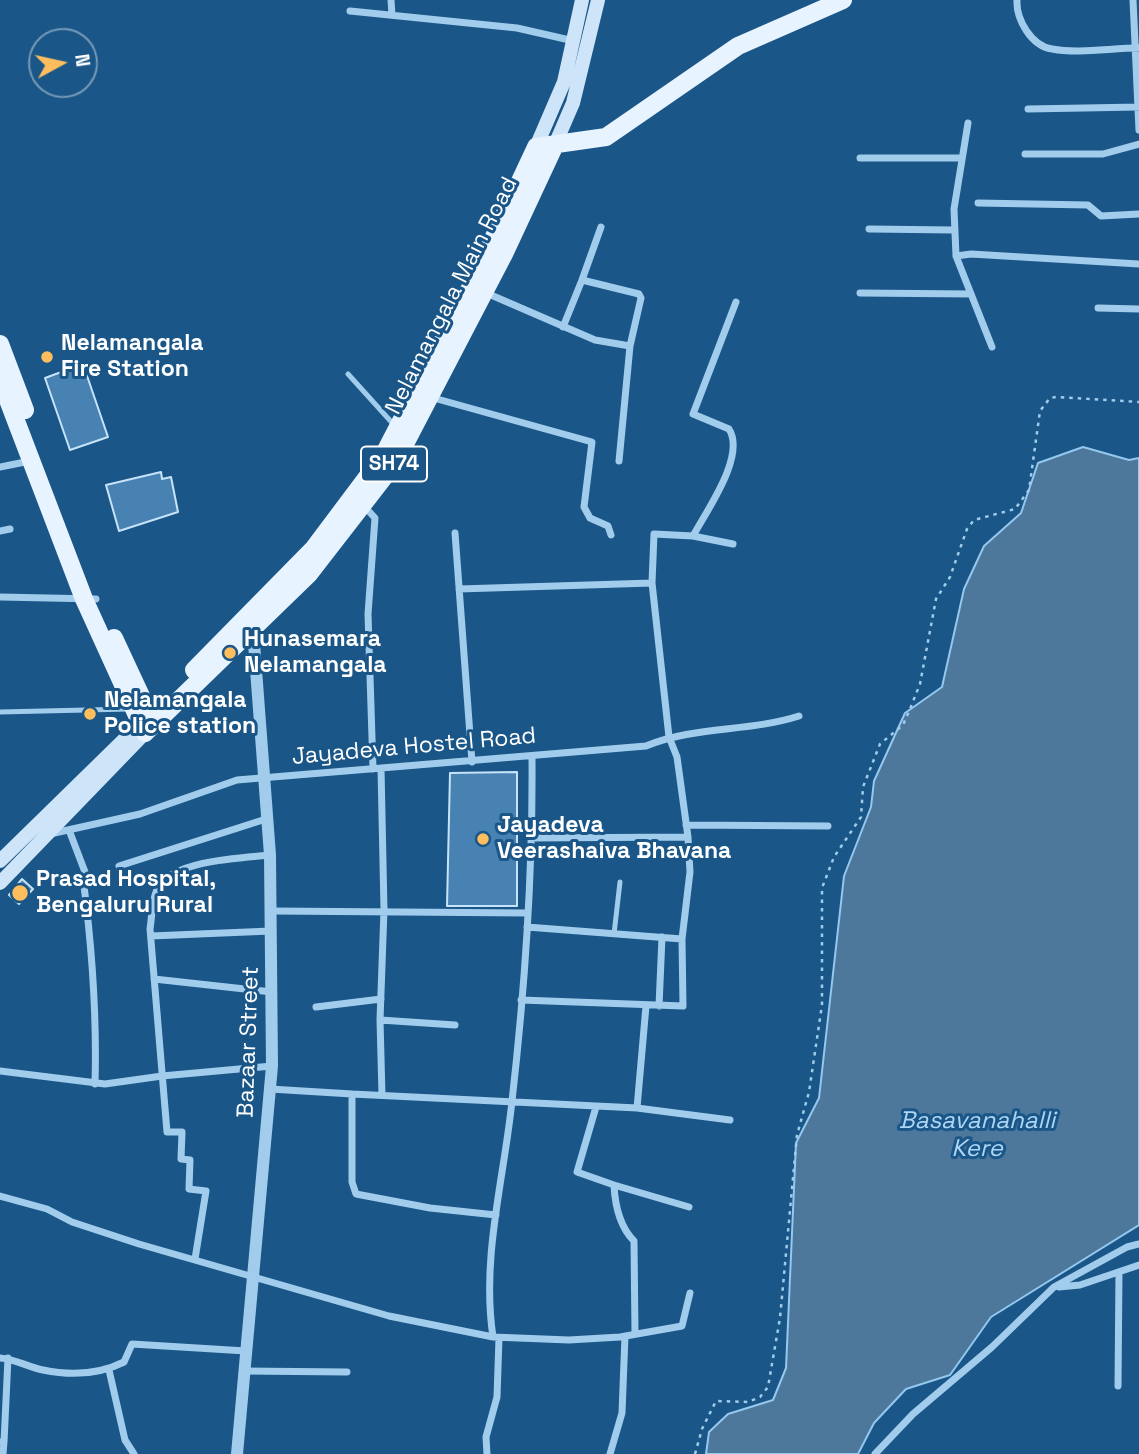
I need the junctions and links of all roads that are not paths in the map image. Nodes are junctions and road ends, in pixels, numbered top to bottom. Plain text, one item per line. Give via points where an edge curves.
1 (391, 0) edge
2 (582, 0) edge
3 (598, 0) edge
4 (843, 0) edge
5 (1017, 0) edge
6 (1133, 0) edge
7 (350, 11) dead end
8 (392, 15) junction
9 (574, 41) junction
10 (1138, 48) edge
11 (1139, 107) edge
12 (1028, 109) dead end
13 (968, 123) dead end
14 (1139, 130) edge
15 (1139, 144) edge
16 (545, 147) junction
17 (1025, 154) dead end
18 (860, 158) dead end
19 (962, 158) junction
20 (978, 202) dead end
21 (1139, 214) edge
22 (601, 227) dead end
23 (869, 229) dead end
24 (953, 230) junction
25 (956, 257) junction
26 (1139, 264) edge
27 (582, 280) junction
28 (477, 289) junction
29 (860, 293) dead end
30 (971, 294) junction
31 (736, 302) dead end
32 (1098, 308) dead end
33 (1139, 309) edge
34 (563, 327) junction
35 (630, 346) junction
36 (992, 347) dead end
37 (2, 352) edge
38 (348, 374) dead end
39 (0, 379) edge
40 (423, 394) junction
41 (397, 429) junction
42 (31, 461) junction
43 (619, 461) dead end
44 (0, 467) edge
45 (362, 504) junction
46 (10, 529) dead end
47 (0, 531) edge
48 (455, 533) dead end
49 (611, 535) dead end
50 (693, 536) junction
51 (733, 544) dead end
52 (652, 583) junction
53 (459, 589) junction
54 (0, 597) edge
55 (90, 599) junction
56 (253, 630) junction
57 (0, 712) edge
58 (799, 716) dead end
59 (144, 721) junction
60 (669, 737) junction
61 (532, 757) junction
62 (472, 762) junction
63 (377, 769) junction
64 (262, 778) junction
65 (266, 819) junction
66 (686, 825) junction
67 (828, 826) dead end
68 (69, 830) junction
69 (688, 836) junction
70 (532, 838) junction
71 (40, 844) junction
72 (270, 855) junction
73 (0, 861) edge
74 (119, 866) dead end
75 (620, 882) dead end
76 (0, 883) edge
77 (384, 910) junction
78 (272, 911) junction
79 (528, 913) junction
80 (527, 927) junction
81 (272, 931) junction
82 (614, 934) junction
83 (150, 936) junction
84 (663, 937) junction
85 (682, 939) junction
86 (154, 979) junction
87 (273, 992) junction
88 (381, 999) junction
89 (521, 1000) junction
90 (646, 1006) junction
91 (659, 1006) junction
92 (316, 1007) dead end
93 (380, 1020) junction
94 (455, 1025) dead end
95 (272, 1066) junction
96 (0, 1072) edge
97 (162, 1076) junction
98 (95, 1084) junction
99 (270, 1089) junction
100 (352, 1094) junction
101 (383, 1095) junction
102 (512, 1101) junction
103 (596, 1107) junction
104 (637, 1108) junction
105 (730, 1120) dead end
106 (614, 1185) junction
107 (0, 1196) edge
108 (689, 1207) dead end
109 (496, 1215) junction
110 (1139, 1244) edge
111 (195, 1259) junction
112 (1139, 1265) edge
113 (1119, 1272) junction
114 (253, 1275) junction
115 (1054, 1287) junction
116 (690, 1293) dead end
117 (635, 1334) junction
118 (625, 1336) junction
119 (496, 1337) junction
120 (246, 1351) junction
121 (4, 1358) edge
122 (109, 1370) junction
123 (244, 1371) junction
124 (347, 1373) dead end
125 (1118, 1386) dead end
126 (2, 1442) edge
127 (3, 1454) edge
128 (134, 1454) edge
129 (237, 1454) edge
130 (487, 1454) edge
131 (611, 1454) edge
132 (875, 1454) edge

1 - 8 street
2 - 9 main road
3 - 16 main road via 573,103
4 - 16 main road via 738,46 606,136
5 - 10 street via 1016,15 1035,41 1050,49
6 - 10 street
7 - 8 street
8 - 9 street via 517,28
9 - 16 main road
10 - 11 street
11 - 12 street
11 - 14 street
13 - 19 street
15 - 17 street via 1102,154
16 - 28 main road, SH74
18 - 19 street
19 - 24 street
20 - 21 street via 1088,205 1101,216
22 - 27 street
23 - 24 street
24 - 25 street
25 - 26 street via 971,254
25 - 30 street
27 - 34 street
27 - 35 street via 639,294
28 - 34 street
28 - 40 main road, Nelamangala Main Road / SH74
29 - 30 street
30 - 36 street
31 - 50 street via 693,414 729,429 736,445 733,460
32 - 33 street
34 - 35 street via 595,340
35 - 43 street
37 - 55 main road
38 - 41 lane
39 - 42 main road
40 - 41 main road, SH74
40 - 45 main road, Nelamangala Main Road / SH74 via 395,463
40 - 49 street via 592,442 584,507 590,518 608,526
41 - 59 main road, SH74 via 383,456 314,548
42 - 44 street
42 - 55 main road
45 - 56 main road, Nelamangala Main Road / SH74 via 309,574
45 - 63 street via 375,518 368,614
46 - 47 street
48 - 53 street
50 - 51 street
50 - 52 street via 654,534
52 - 53 street
52 - 60 street
53 - 62 street
54 - 55 street
55 - 59 main road
56 - 59 main road, Nelamangala Main Road / SH74
56 - 64 street, Bazaar Street
57 - 59 lane
58 - 60 street, Jayadeva Hostel Road via 768,726
59 - 71 main road, Nelamangala Main Road
59 - 73 main road
60 - 61 street, Jayadeva Hostel Road via 646,746
60 - 66 street via 677,757
61 - 62 street, Jayadeva Hostel Road
61 - 70 street
62 - 63 street, Jayadeva Hostel Road
63 - 64 street, Jayadeva Hostel Road
63 - 77 street
64 - 65 street, Bazaar Street
64 - 68 street, Jayadeva Hostel Road via 237,780 140,814
65 - 72 street, Bazaar Street
65 - 74 street
66 - 67 street
66 - 69 street
68 - 71 street, Jayadeva Hostel Road via 51,833
68 - 98 street via 85,872 93,950
69 - 70 street
69 - 85 street via 690,872
70 - 79 street
71 - 76 main road, Nelamangala Main Road
72 - 78 street, Bazaar Street
72 - 83 street via 214,861 169,876 154,899
75 - 82 lane
77 - 78 street
77 - 79 street
77 - 88 street
78 - 81 street, Bazaar Street
79 - 80 street
80 - 82 street
80 - 89 street
81 - 83 street
81 - 87 street, Bazaar Street
82 - 84 street
83 - 86 street
84 - 85 street
84 - 91 street
85 - 91 street via 683,1006
86 - 87 street
86 - 97 street
87 - 95 street, Bazaar Street
88 - 92 street
88 - 93 street
89 - 90 street
89 - 102 street
90 - 91 street
90 - 104 street
93 - 94 street
93 - 101 street
95 - 97 street
95 - 99 street, Bazaar Street
96 - 98 street
97 - 98 street
97 - 111 street via 167,1132 181,1132 181,1159 190,1160 189,1189 206,1191
99 - 100 street
99 - 114 street, Bazaar Street
100 - 101 street
100 - 109 street via 352,1182 356,1194
101 - 102 street
102 - 103 street
102 - 109 street
103 - 104 street
103 - 106 street via 577,1172
104 - 105 street
106 - 108 street
106 - 117 street via 615,1205 635,1241
107 - 111 street via 47,1209 72,1223
109 - 119 street via 488,1300
110 - 115 street
111 - 114 street
112 - 113 street
113 - 115 street
113 - 125 street
114 - 119 street via 389,1316
114 - 120 street, Bazaar Street
115 - 132 street
116 - 117 street via 682,1326
117 - 118 street
118 - 119 street via 569,1340
118 - 131 street via 622,1413
119 - 130 street via 497,1397 486,1437
120 - 122 street via 132,1343 124,1362
120 - 123 street, Bazaar Street
121 - 122 street via 42,1370 79,1374
121 - 126 street
122 - 128 street via 125,1440
123 - 124 street
123 - 129 street, Bazaar Street
126 - 127 street

